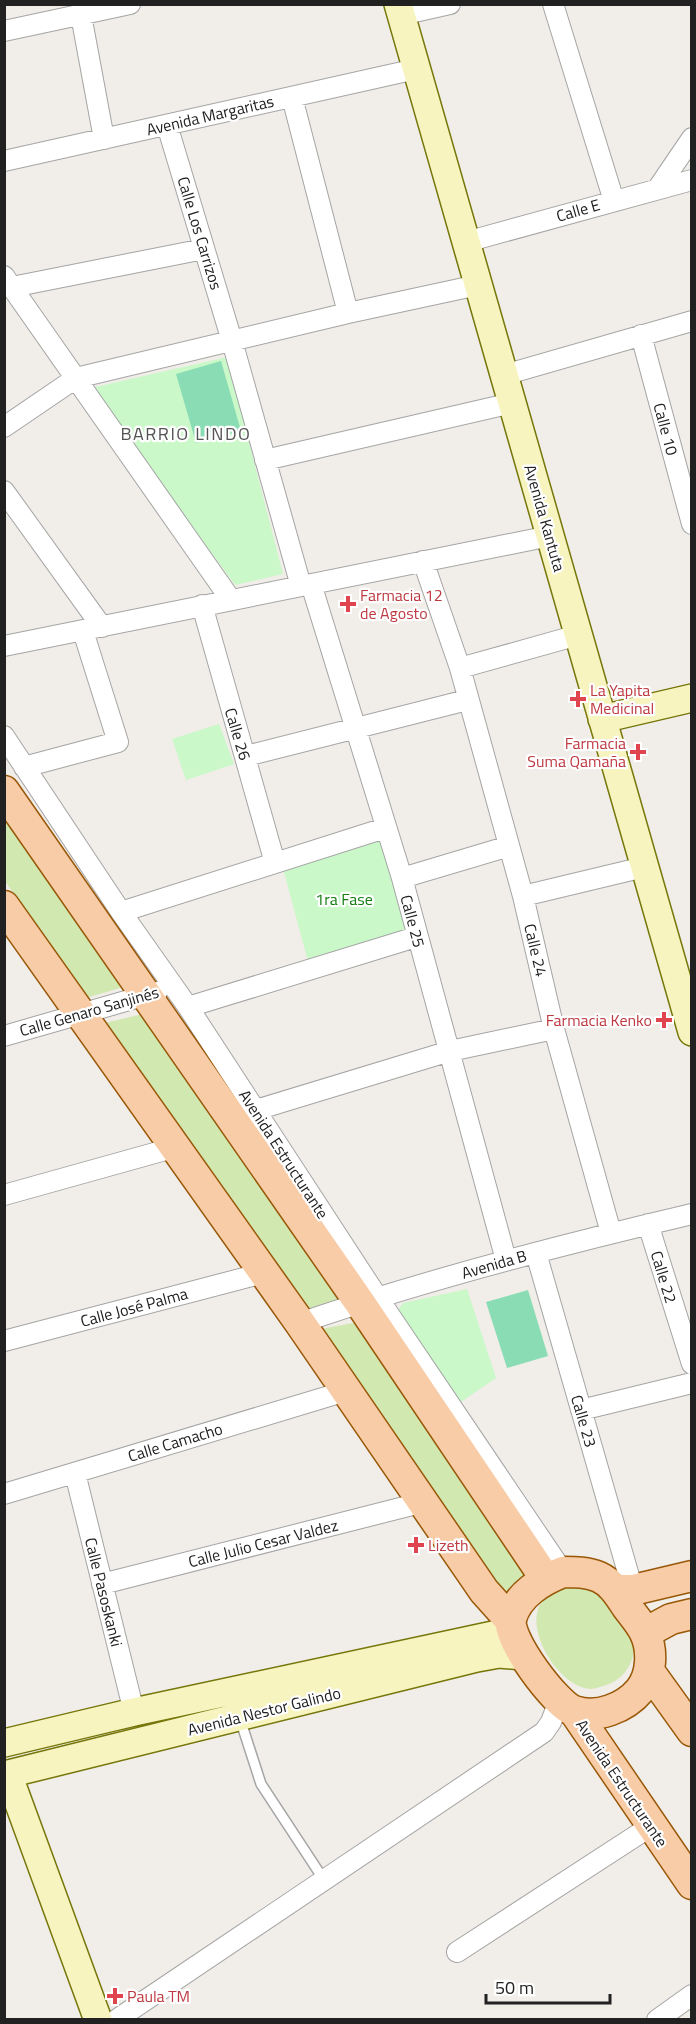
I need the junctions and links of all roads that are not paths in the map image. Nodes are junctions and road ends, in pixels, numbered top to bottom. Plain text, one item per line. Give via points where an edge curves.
1 (129, 4) edge
2 (450, 4) edge
3 (553, 4) edge
4 (400, 10) edge
5 (81, 15) junction
6 (4, 31) edge
7 (416, 69) junction
8 (292, 97) junction
9 (167, 125) junction
10 (692, 138) edge
11 (104, 139) junction
12 (4, 161) edge
13 (692, 180) edge
14 (658, 188) junction
15 (614, 201) junction
16 (466, 242) junction
17 (204, 249) junction
18 (8, 282) edge
19 (478, 285) junction
20 (348, 313) junction
21 (692, 321) edge
22 (641, 335) junction
23 (232, 341) junction
24 (504, 375) junction
25 (76, 378) junction
26 (512, 403) junction
27 (4, 427) edge
28 (265, 460) junction
29 (4, 491) edge
30 (692, 524) edge
31 (550, 536) junction
32 (423, 561) junction
33 (306, 585) junction
34 (231, 600) junction
35 (202, 605) junction
36 (102, 627) junction
37 (83, 631) junction
38 (578, 635) junction
39 (4, 646) edge
40 (460, 668) junction
41 (692, 698) edge
42 (467, 700) junction
43 (602, 719) junction
44 (354, 728) junction
45 (4, 736) edge
46 (246, 756) junction
47 (24, 767) junction
48 (4, 790) edge
49 (385, 828) junction
50 (509, 846) junction
51 (275, 863) junction
52 (644, 867) junction
53 (402, 878) junction
54 (523, 896) junction
55 (4, 906) edge
56 (121, 912) junction
57 (416, 937) junction
58 (160, 990) junction
59 (188, 1007) junction
60 (81, 1014) junction
61 (554, 1029) junction
62 (692, 1032) edge
63 (4, 1036) edge
64 (450, 1051) junction
65 (256, 1110) junction
66 (176, 1147) junction
67 (4, 1196) edge
68 (692, 1214) edge
69 (648, 1224) junction
70 (611, 1233) junction
71 (536, 1253) junction
72 (506, 1260) junction
73 (263, 1273) junction
74 (369, 1300) junction
75 (300, 1323) junction
76 (4, 1341) edge
77 (692, 1364) edge
78 (692, 1383) edge
79 (346, 1391) junction
80 (581, 1410) junction
81 (75, 1473) junction
82 (4, 1494) edge
83 (424, 1502) junction
84 (554, 1575) junction
85 (692, 1576) edge
86 (102, 1584) junction
87 (624, 1590) junction
88 (692, 1614) edge
89 (645, 1633) junction
90 (515, 1636) junction
91 (649, 1671) junction
92 (567, 1706) junction
93 (134, 1712) junction
94 (239, 1717) junction
95 (692, 1731) edge
96 (4, 1743) edge
97 (6, 1771) edge
98 (651, 1826) junction
99 (324, 1880) junction
100 (692, 1884) edge
101 (456, 1952) dead end
102 (692, 1995) edge
103 (98, 2019) edge
104 (116, 2019) edge
105 (657, 2019) edge

1 - 5 street
2 - 4 street
3 - 15 street
4 - 7 street, Avenida Kantuta
5 - 6 street
5 - 11 street
7 - 8 street, Avenida Margaritas
7 - 16 street, Avenida Kantuta
8 - 9 street, Avenida Margaritas
8 - 20 street
9 - 11 street, Avenida Margaritas
9 - 17 street, Calle Los Carrizos
10 - 14 street
11 - 12 street, Avenida Margaritas
13 - 14 street, Calle E
14 - 15 street, Calle E
15 - 16 street, Calle E
16 - 19 street, Avenida Kantuta
17 - 18 street
17 - 23 street, Calle Los Carrizos
18 - 25 street
19 - 20 street
19 - 24 street, Avenida Kantuta
20 - 23 street
21 - 22 street
22 - 24 street
22 - 30 street, Calle 10
23 - 25 street
23 - 28 street, Calle Los Carrizos
24 - 26 street, Avenida Kantuta
25 - 27 street
25 - 34 street
26 - 28 street
26 - 31 street, Avenida Kantuta
28 - 33 street, Calle 25
29 - 36 street
31 - 32 street
31 - 38 street, Avenida Kantuta
32 - 33 street
32 - 40 street, Calle 24
33 - 34 street
33 - 44 street, Calle 25
34 - 35 street
35 - 36 street
35 - 46 street, Calle 26
36 - 37 street
37 - 39 street
37 - 47 street via 118,742
38 - 40 street
38 - 43 street, Avenida Kantuta
40 - 42 street, Calle 24
41 - 43 street
42 - 44 street
42 - 50 street, Calle 24
43 - 52 street, Avenida Kantuta
44 - 46 street
44 - 49 street, Calle 25
45 - 47 street, Avenida Estructurante
46 - 51 street, Calle 26
47 - 56 street, Avenida Estructurante
48 - 58 main road, Avenida Estructurante
49 - 51 street
49 - 53 street, Calle 25
50 - 53 street
50 - 54 street, Calle 24
51 - 56 street
52 - 54 street
52 - 62 street, Avenida Kantuta
53 - 57 street, Calle 25
54 - 61 street, Calle 24
55 - 60 main road
56 - 58 street, Avenida Estructurante
57 - 59 street
57 - 64 street, Calle 25
58 - 59 street, Avenida Estructurante
58 - 60 street, Calle Genaro Sanjinés
58 - 74 main road, Avenida Estructurante
59 - 65 street, Avenida Estructurante
60 - 63 street, Calle Genaro Sanjinés
60 - 66 main road
61 - 64 street
61 - 70 street, Calle 24
64 - 65 street
64 - 72 street, Calle 25
65 - 74 street, Avenida Estructurante
66 - 67 street
66 - 73 main road
68 - 69 street, Avenida B
69 - 70 street, Avenida B
69 - 77 street, Calle 22
70 - 71 street, Avenida B
71 - 72 street, Avenida B
71 - 80 street, Calle 23
72 - 74 street, Avenida B
73 - 75 main road
73 - 76 street, Calle José Palma
74 - 75 street, Avenida B
74 - 84 main road, Avenida Estructurante
75 - 79 main road
78 - 80 street
79 - 81 street, Calle Camacho
79 - 83 main road
80 - 87 street, Calle 23
81 - 82 street, Calle Camacho
81 - 86 street, Calle Pasoskanki
83 - 86 street, Calle Julio Cesar Valdez
83 - 90 main road
84 - 87 main road via 582,1572
84 - 90 main road via 520,1601
85 - 87 main road
86 - 93 street, Calle Pasoskanki
87 - 89 main road
88 - 89 main road via 671,1619
89 - 91 main road via 651,1652
90 - 92 main road
90 - 93 street, Avenida Nestor Galindo
90 - 94 street, Avenida Nestor Galindo via 499,1654
91 - 92 main road via 642,1688 613,1710 594,1713
91 - 95 main road
92 - 98 main road, Avenida Estructurante
92 - 99 street via 544,1732
93 - 96 street, Avenida Nestor Galindo
94 - 97 street, Avenida Nestor Galindo
94 - 99 lane via 261,1784
97 - 103 street
98 - 100 main road, Avenida Estructurante
98 - 101 street
99 - 104 street
102 - 105 street

